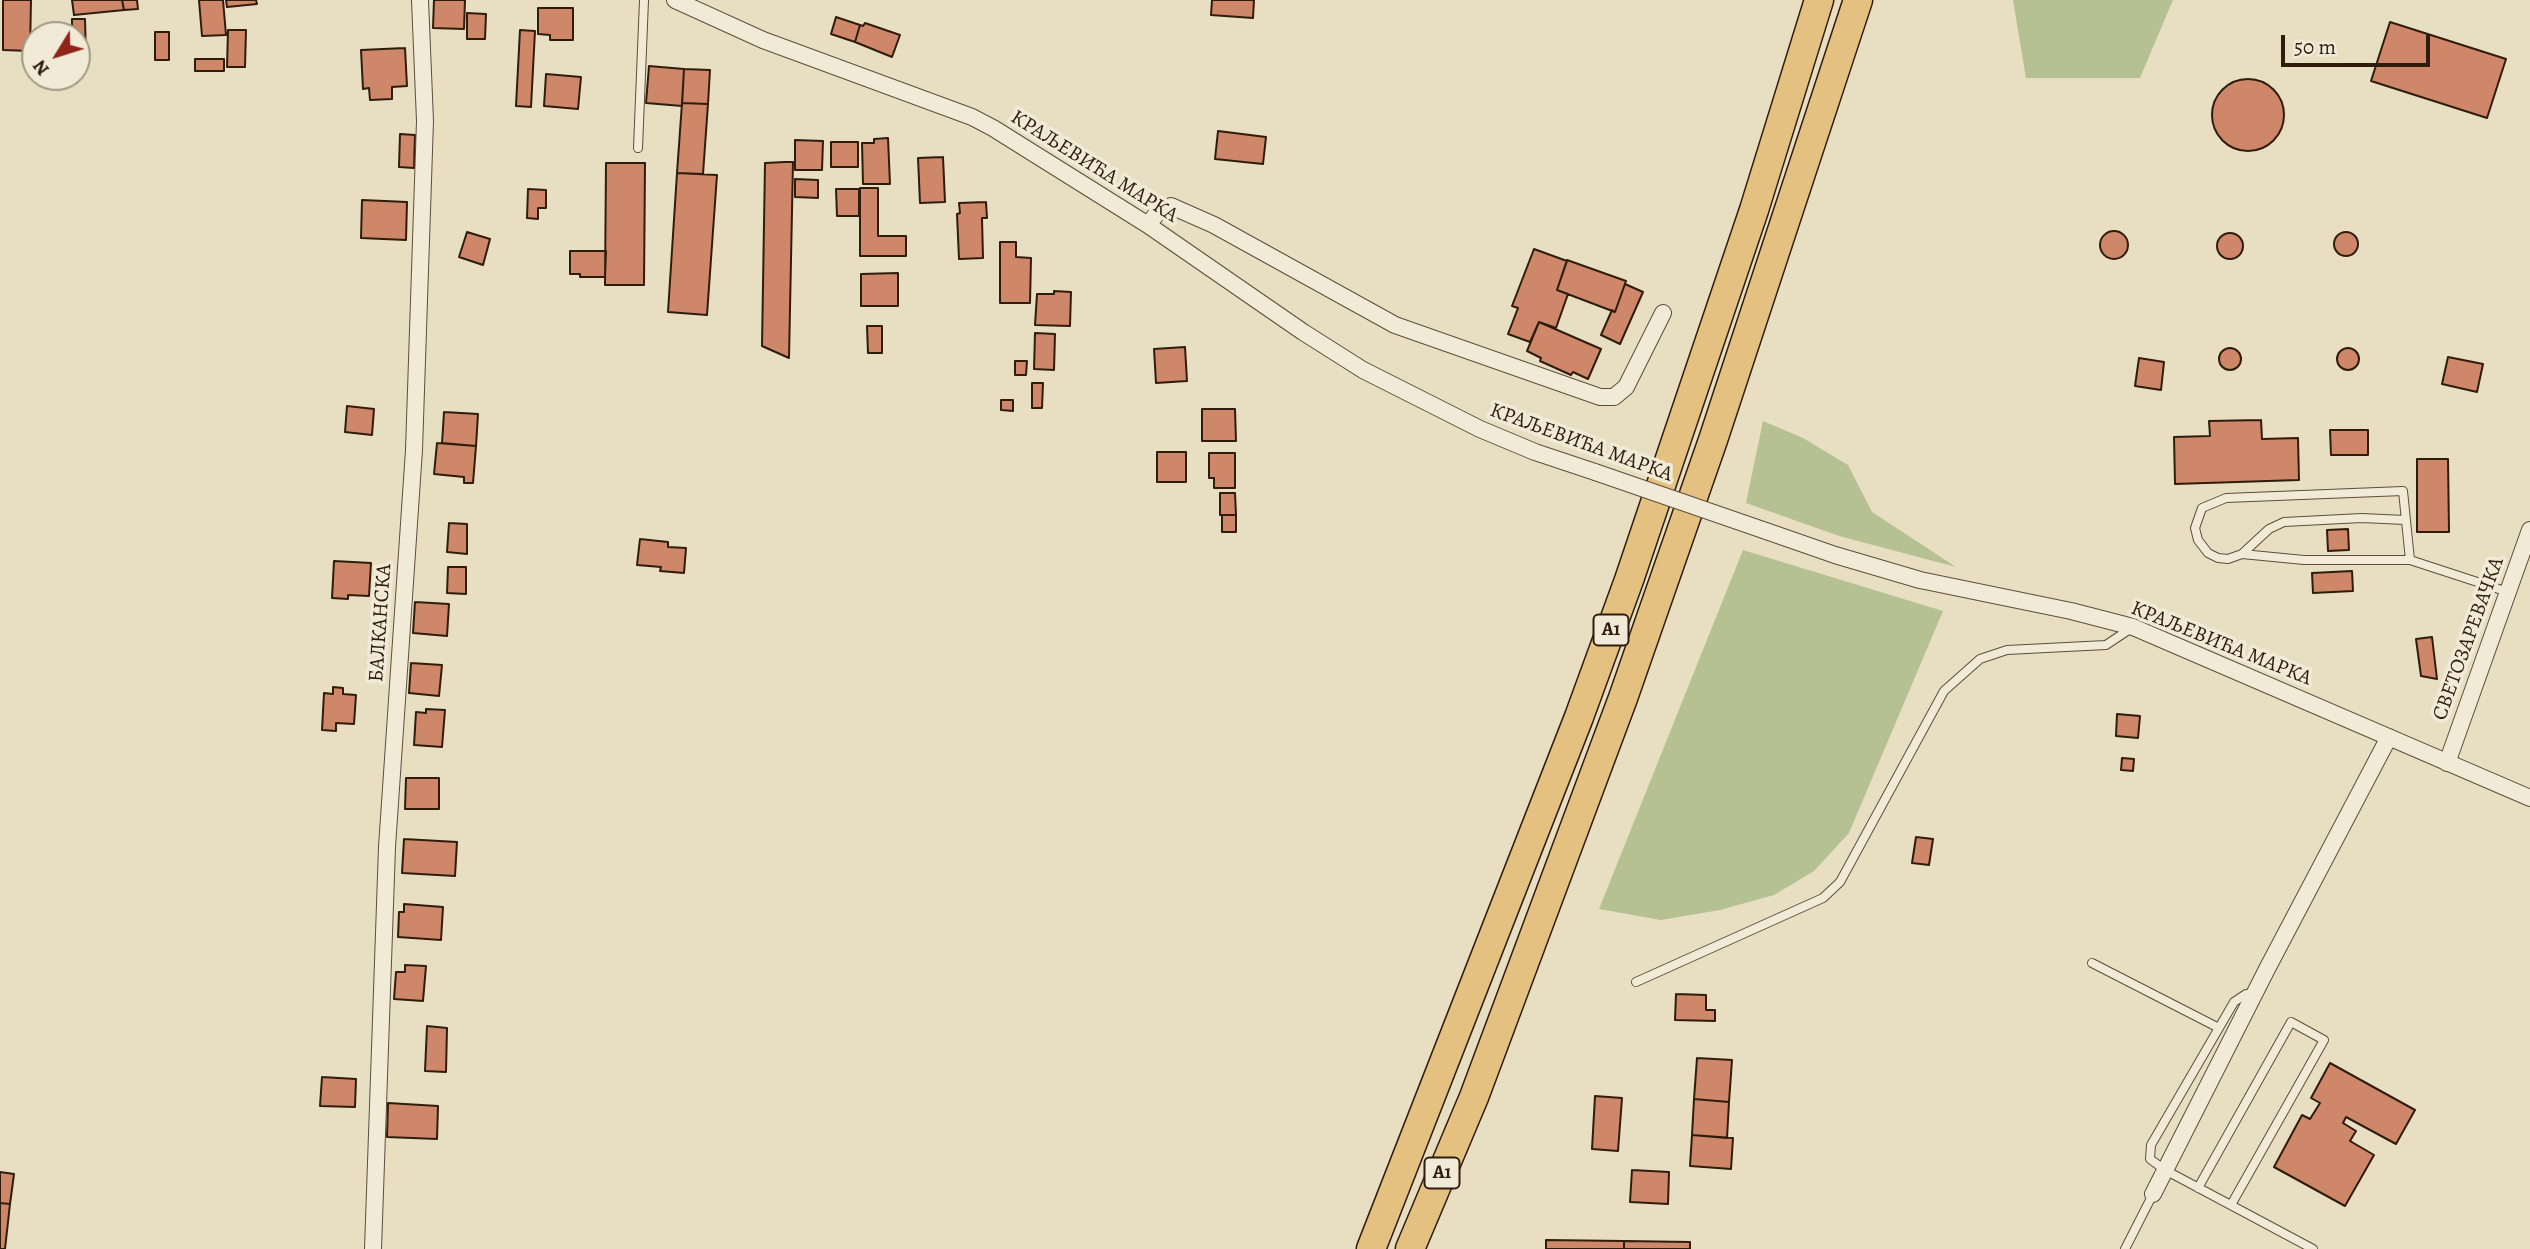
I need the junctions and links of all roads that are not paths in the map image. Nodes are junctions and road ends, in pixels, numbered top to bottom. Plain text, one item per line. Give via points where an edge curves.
1 (420, 0) edge
2 (644, 0) edge
3 (675, 0) edge
4 (1819, 0) edge
5 (1858, 0) edge
6 (638, 148) dead end
7 (1148, 225) junction
8 (1663, 313) dead end
9 (2405, 520) junction
10 (2530, 530) edge
11 (2242, 554) junction
12 (2410, 560) junction
13 (2508, 592) junction
14 (2133, 628) junction
15 (2389, 737) junction
16 (2447, 763) junction
17 (2530, 798) edge
18 (2092, 963) dead end
19 (1636, 982) dead end
20 (2253, 996) junction
21 (2219, 1028) junction
22 (2165, 1170) junction
23 (2199, 1188) junction
24 (2153, 1194) joint
25 (2231, 1205) junction
26 (373, 1249) edge
27 (1371, 1249) edge
28 (1410, 1249) edge
29 (2125, 1249) edge
30 (2314, 1249) edge

1 - 26 street, БАЛКАНСКА via 425,121 415,437 387,847
2 - 6 lane
3 - 7 street, КРАЉЕВИЋА МАРКА via 763,40 972,117
4 - 27 highway, A1 via 1754,210 1629,580
5 - 28 highway, A1 via 1623,698 1474,1097
7 - 8 street via 1158,212 1171,206 1214,225 1395,326 1600,397 1614,397 1626,387
7 - 14 street, КРАЉЕВИЋА МАРКА, bridge via 1303,332 1390,384 1535,452 1835,555 1920,580
9 - 11 lane via 2284,522 2269,529
9 - 11 lane via 2403,491 2226,498 2202,508 2195,528 2208,553 2228,559
9 - 12 lane
10 - 13 street, СВЕТОЗАРЕВАЧКА
11 - 12 lane via 2304,560
12 - 13 lane
13 - 16 street, СВЕТОЗАРЕВАЧКА
14 - 15 street, КРАЉЕВИЋА МАРКА
14 - 19 lane via 2106,645 2007,650 1980,659 1944,691 1840,882 1823,898
15 - 16 street, КРАЉЕВИЋА МАРКА
15 - 20 street
16 - 17 street, КРАЉЕВИЋА МАРКА
18 - 21 lane
20 - 21 lane via 2246,994 2234,1002
20 - 22 street
21 - 22 lane via 2151,1145 2150,1159
22 - 23 lane
22 - 24 street
23 - 25 lane
23 - 25 lane via 2291,1022 2324,1040
24 - 29 lane
25 - 30 lane

